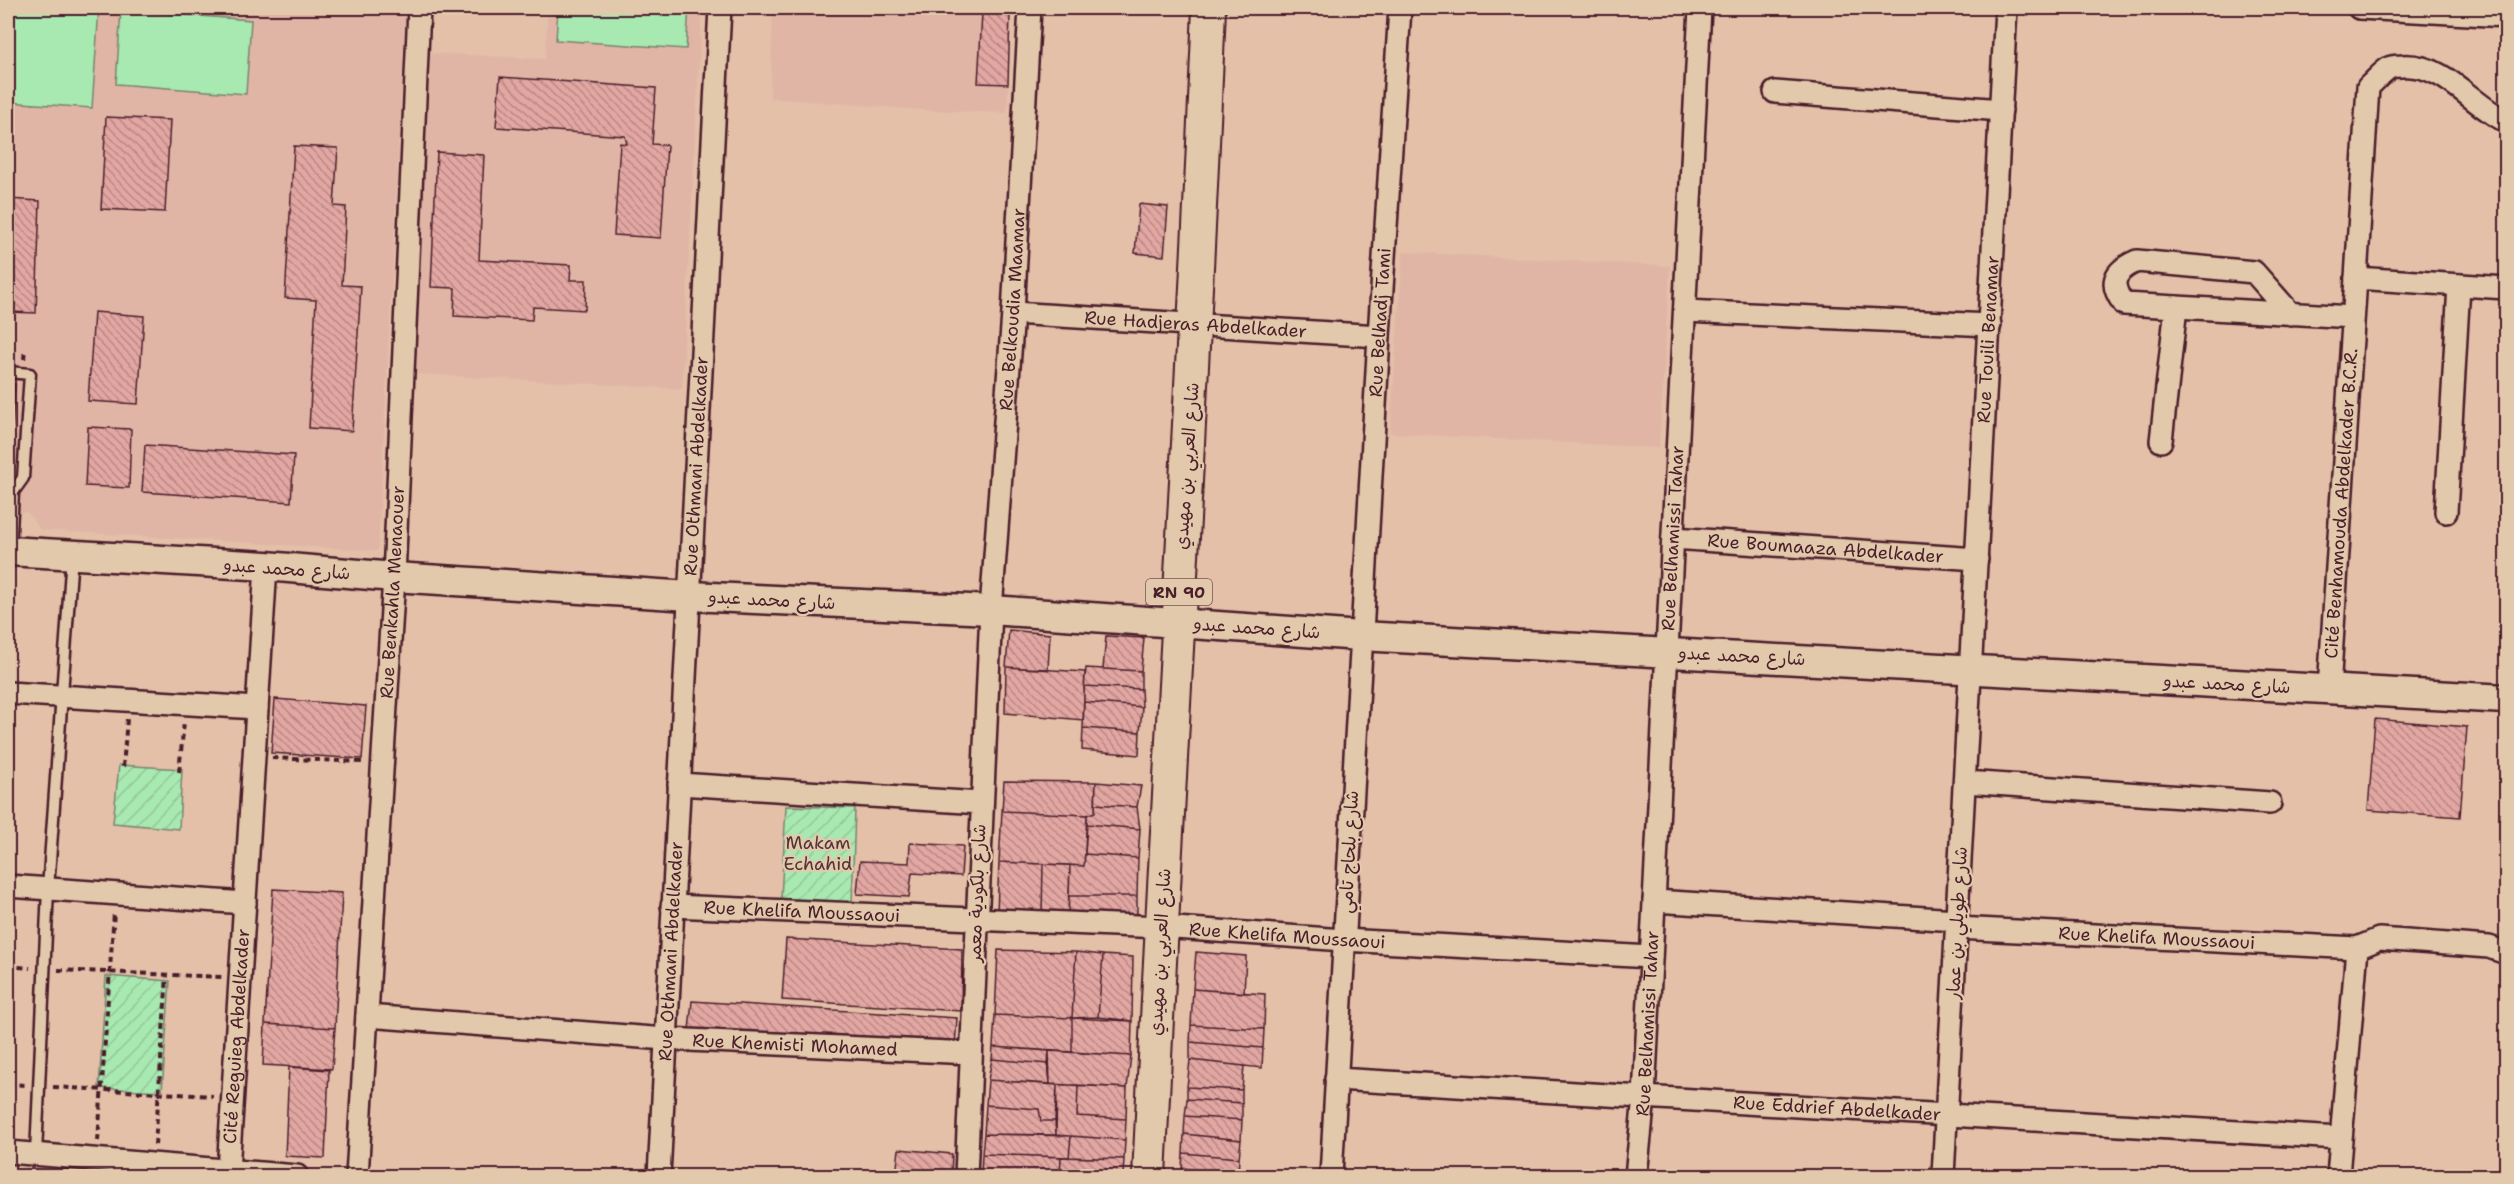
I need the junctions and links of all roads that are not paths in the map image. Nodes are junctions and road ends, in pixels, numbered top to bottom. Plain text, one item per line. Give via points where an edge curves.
1 (419, 8) edge
2 (720, 8) edge
3 (1030, 8) edge
4 (1209, 8) edge
5 (1400, 8) edge
6 (1700, 8) edge
7 (2006, 8) edge
8 (2359, 8) edge
9 (2506, 16) edge
10 (1775, 92) dead end
11 (2001, 110) junction
12 (2506, 121) edge
13 (2356, 278) junction
14 (2459, 285) junction
15 (2506, 288) edge
16 (2176, 307) junction
17 (1685, 311) junction
18 (1013, 314) junction
19 (2290, 314) junction
20 (2353, 317) junction
21 (1196, 324) junction
22 (1990, 325) junction
23 (1379, 336) junction
24 (8, 372) edge
25 (2162, 441) dead end
26 (10, 492) edge
27 (2446, 512) dead end
28 (1673, 538) junction
29 (9, 551) edge
30 (72, 555) junction
31 (1977, 559) junction
32 (266, 566) junction
33 (394, 577) junction
34 (690, 596) junction
35 (991, 610) junction
36 (1177, 622) junction
37 (1362, 636) junction
38 (1667, 651) junction
39 (1972, 669) junction
40 (2329, 690) junction
41 (8, 693) edge
42 (62, 696) junction
43 (2506, 699) edge
44 (257, 708) junction
45 (1965, 782) junction
46 (679, 784) junction
47 (981, 803) junction
48 (2270, 803) dead end
49 (8, 886) edge
50 (48, 889) junction
51 (1654, 901) junction
52 (245, 903) junction
53 (672, 906) junction
54 (976, 920) junction
55 (1957, 924) junction
56 (1161, 927) junction
57 (1344, 940) junction
58 (2356, 948) junction
59 (2506, 953) edge
60 (1651, 957) junction
61 (366, 1016) junction
62 (666, 1039) junction
63 (971, 1053) junction
64 (1336, 1079) junction
65 (1644, 1097) junction
66 (1947, 1115) junction
67 (2340, 1138) junction
68 (8, 1152) edge
69 (36, 1154) junction
70 (228, 1171) junction
71 (297, 1176) edge
72 (357, 1176) edge
73 (659, 1176) edge
74 (966, 1176) edge
75 (1149, 1176) edge
76 (1331, 1176) edge
77 (1636, 1176) edge
78 (1943, 1176) edge
79 (2338, 1176) edge

1 - 33 street, Rue Benkahla Menaouer
2 - 34 street, Rue Othmani Abdelkader
3 - 18 street, Rue Belkoudia Maamar
4 - 21 main road, شارع العربي بن مهيدي / RN 90
5 - 23 street, Rue Belhadj Tami
6 - 17 street, Rue Belhamissi Tahar
7 - 11 street, Rue Touili Benamar
8 - 9 street
10 - 11 street
11 - 22 street, Rue Touili Benamar
12 - 13 street, Cité Benhamouda Abdelkader B.C.R. via 2434,72 2390,67 2368,87
13 - 14 street
13 - 20 street, Cité Benhamouda Abdelkader B.C.R.
14 - 15 street
14 - 27 street
16 - 19 street
16 - 19 street via 2124,304 2116,293 2115,279 2123,267 2137,261 2254,272
16 - 25 street
17 - 22 street
17 - 28 street, Rue Belhamissi Tahar
18 - 21 street, Rue Hadjeras Abdelkader
18 - 35 street, Rue Belkoudia Maamar
19 - 20 street
20 - 40 street, Cité Benhamouda Abdelkader B.C.R.
21 - 23 street, Rue Hadjeras Abdelkader
21 - 36 main road, شارع العربي بن مهيدي / RN 90
22 - 31 street, Rue Touili Benamar
23 - 37 street, Rue Belhadj Tami
24 - 26 lane via 30,374 23,478
26 - 29 lane
28 - 31 street, Rue Boumaaza Abdelkader
28 - 38 street, Rue Belhamissi Tahar
29 - 30 street, شارع محمد عبدو
30 - 32 street, شارع محمد عبدو
30 - 42 lane
31 - 39 street, Rue Touili Benamar
32 - 33 street, شارع محمد عبدو
32 - 44 street, Cité Reguieg Abdelkader
33 - 34 street, شارع محمد عبدو
33 - 61 street, Rue Benkahla Menaouer
34 - 35 street, شارع محمد عبدو
34 - 46 street, Rue Othmani Abdelkader
35 - 36 street, شارع محمد عبدو
35 - 47 street, شارع بلكودية معمر
36 - 37 street, شارع محمد عبدو
36 - 56 main road, شارع العربي بن مهيدي / RN 90
37 - 38 street, شارع محمد عبدو
37 - 57 street, شارع بلحاج تامي
38 - 39 street, شارع محمد عبدو
38 - 51 street, Rue Belhamissi Tahar
39 - 40 street, شارع محمد عبدو
39 - 45 street, شارع طويلي بن عمار
40 - 43 street, شارع محمد عبدو
41 - 42 street
42 - 44 street
42 - 50 lane
44 - 52 street, Cité Reguieg Abdelkader
45 - 48 street
45 - 55 street, شارع طويلي بن عمار
46 - 47 street
46 - 53 street, Rue Othmani Abdelkader
47 - 54 street, شارع بلكودية معمر
49 - 50 street, Cité Reguieg Abdelkader
50 - 52 street, Cité Reguieg Abdelkader
50 - 69 lane
51 - 55 street, Rue Khelifa Moussaoui
51 - 60 street, Rue Belhamissi Tahar
52 - 70 street, Cité Reguieg Abdelkader
53 - 54 street, Rue Khelifa Moussaoui
53 - 62 street, Rue Othmani Abdelkader
54 - 56 street, Rue Khelifa Moussaoui
54 - 63 street, شارع بلكودية معمر
55 - 58 street, Rue Khelifa Moussaoui
55 - 66 street, شارع طويلي بن عمار
56 - 57 street, Rue Khelifa Moussaoui
56 - 75 main road, شارع العربي بن مهيدي / RN 90
57 - 60 street, Rue Khelifa Moussaoui
57 - 64 street, شارع بلحاج تامي
58 - 59 street, Rue Khelifa Moussaoui via 2379,939 2489,947
58 - 67 street
60 - 65 street, Rue Belhamissi Tahar
61 - 62 street, Rue Khemisti Mohamed
61 - 72 street, Rue Benkahla Menaouer
62 - 63 street, Rue Khemisti Mohamed
62 - 73 street, Rue Othmani Abdelkader
63 - 74 street, شارع بلكودية معمر
64 - 65 street, Rue Eddrief Abdelkader
64 - 76 street, شارع بلحاج تامي
65 - 66 street, Rue Eddrief Abdelkader
65 - 77 street, Rue Belhamissi Tahar
66 - 67 street, Rue Eddrief Abdelkader
66 - 78 street, شارع طويلي بن عمار
67 - 79 street
68 - 69 street
69 - 70 street
70 - 71 street

